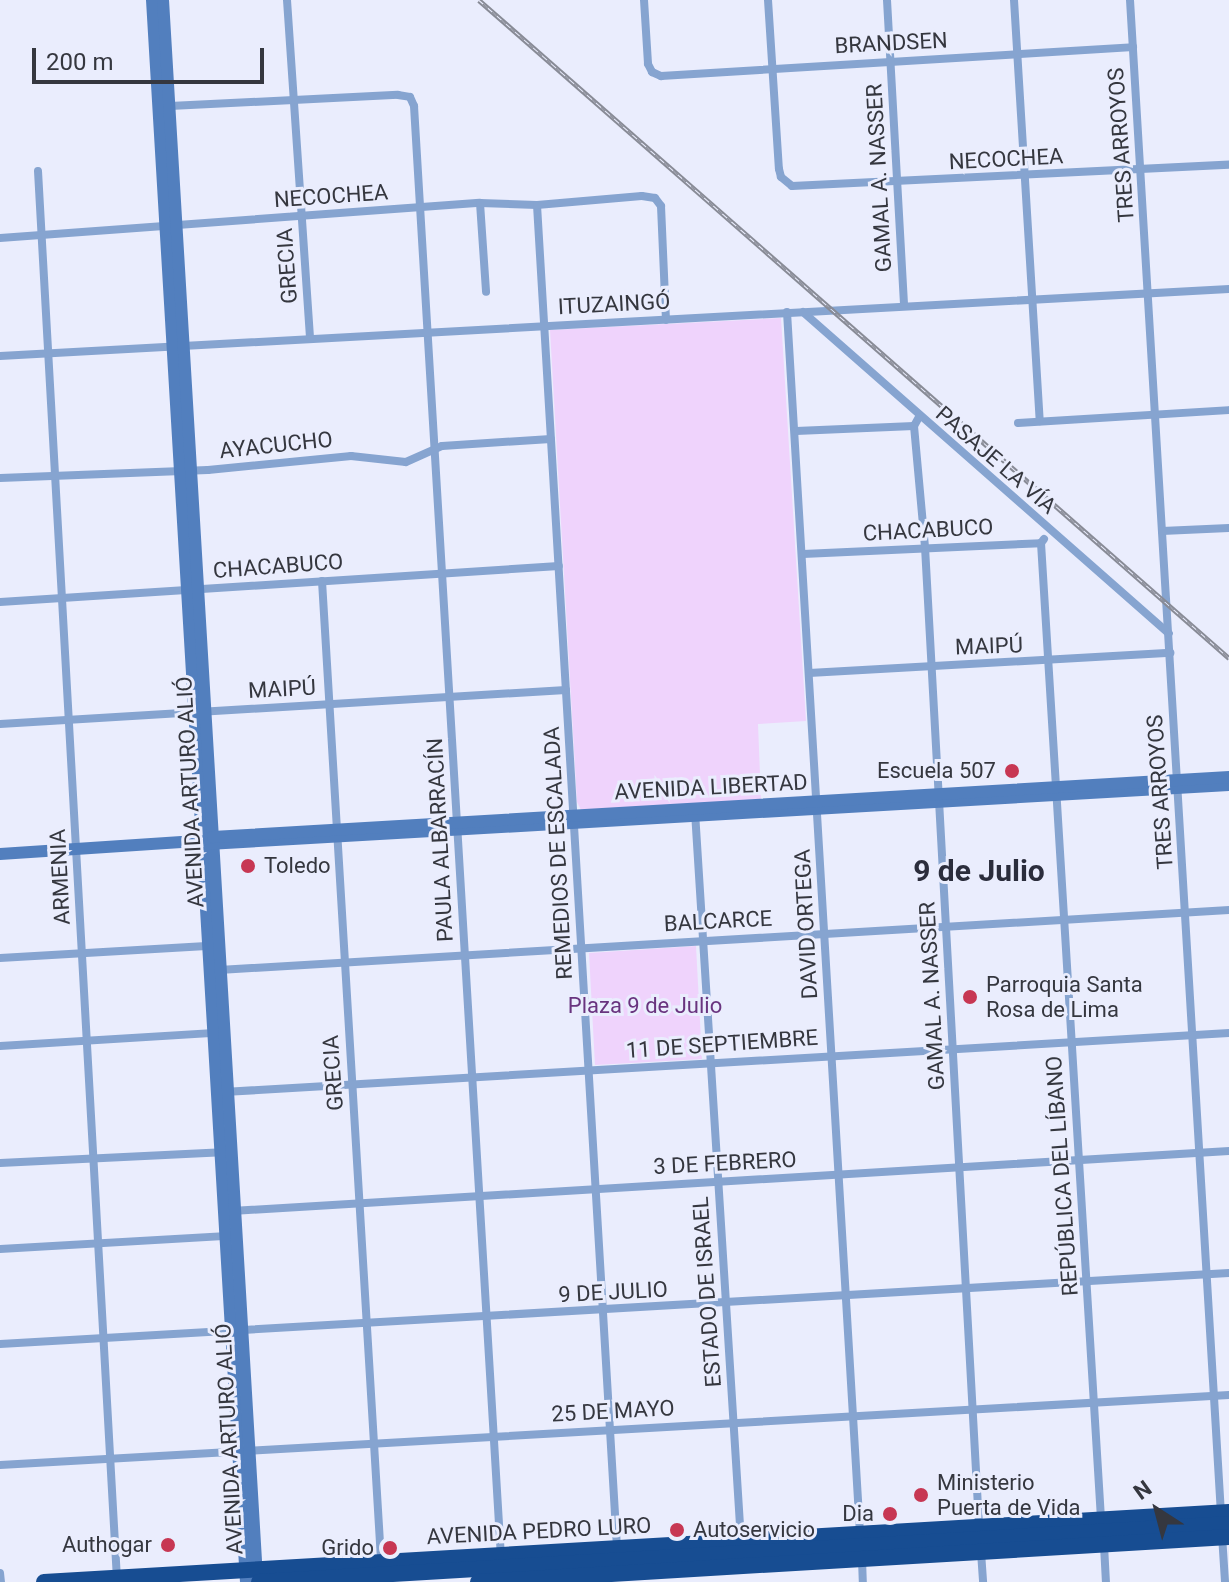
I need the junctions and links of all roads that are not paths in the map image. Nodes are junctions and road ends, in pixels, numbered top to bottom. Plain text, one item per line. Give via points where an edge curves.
1 (152, 0) edge
2 (163, 0) edge
3 (287, 0) edge
4 (644, 0) edge
5 (768, 0) edge
6 (887, 0) edge
7 (1014, 0) edge
8 (1130, 0) edge
9 (1133, 47) junction
10 (1018, 55) junction
11 (890, 61) junction
12 (771, 68) junction
13 (292, 101) junction
14 (170, 106) junction
15 (1229, 165) edge
16 (1140, 170) junction
17 (38, 171) dead end
18 (1025, 176) junction
19 (897, 183) junction
20 (480, 203) junction
21 (537, 205) junction
22 (421, 207) junction
23 (302, 216) junction
24 (171, 226) junction
25 (42, 236) junction
26 (0, 238) edge
27 (1229, 289) edge
28 (486, 292) dead end
29 (1148, 293) junction
30 (1032, 299) junction
31 (904, 306) junction
32 (787, 312) junction
33 (803, 312) junction
34 (666, 320) junction
35 (544, 325) junction
36 (428, 332) junction
37 (310, 338) junction
38 (178, 345) junction
39 (48, 353) junction
40 (0, 356) edge
41 (1229, 410) edge
42 (1155, 415) junction
43 (919, 417) junction
44 (1040, 421) junction
45 (1018, 423) dead end
46 (914, 426) junction
47 (796, 431) junction
48 (551, 439) junction
49 (434, 448) junction
50 (186, 468) junction
51 (54, 474) junction
52 (0, 478) edge
53 (1229, 528) edge
54 (1162, 531) junction
55 (1052, 532) junction
56 (1041, 543) junction
57 (925, 547) junction
58 (803, 554) junction
59 (559, 566) junction
60 (442, 572) junction
61 (322, 581) junction
62 (193, 590) junction
63 (62, 598) junction
64 (0, 602) edge
65 (1169, 633) junction
66 (1170, 653) junction
67 (1049, 662) junction
68 (929, 666) junction
69 (809, 673) junction
70 (566, 690) junction
71 (450, 697) junction
72 (330, 704) junction
73 (200, 712) junction
74 (69, 719) junction
75 (0, 724) edge
76 (1229, 777) edge
77 (1178, 784) junction
78 (1229, 785) edge
79 (1056, 791) junction
80 (938, 798) junction
81 (817, 805) junction
82 (695, 812) junction
83 (574, 820) junction
84 (457, 826) junction
85 (335, 834) junction
86 (206, 841) junction
87 (76, 849) junction
88 (0, 854) edge
89 (1229, 910) edge
90 (1186, 912) junction
91 (1064, 919) junction
92 (946, 926) junction
93 (824, 933) junction
94 (703, 940) junction
95 (214, 946) junction
96 (581, 947) junction
97 (82, 953) junction
98 (465, 954) junction
99 (0, 958) edge
100 (345, 961) junction
101 (215, 970) junction
102 (219, 1033) junction
103 (1229, 1033) edge
104 (1193, 1035) junction
105 (87, 1041) junction
106 (1071, 1043) junction
107 (0, 1046) edge
108 (953, 1050) junction
109 (832, 1055) junction
110 (710, 1062) junction
111 (589, 1071) junction
112 (472, 1078) junction
113 (352, 1084) junction
114 (222, 1092) junction
115 (226, 1151) junction
116 (1229, 1151) edge
117 (1201, 1153) junction
118 (94, 1158) junction
119 (1079, 1160) junction
120 (0, 1163) edge
121 (960, 1167) junction
122 (839, 1174) junction
123 (717, 1182) junction
124 (595, 1189) junction
125 (480, 1196) junction
126 (360, 1203) junction
127 (229, 1211) junction
128 (231, 1236) junction
129 (99, 1242) junction
130 (0, 1249) edge
131 (1229, 1273) edge
132 (1208, 1275) junction
133 (1086, 1282) junction
134 (966, 1289) junction
135 (846, 1296) junction
136 (725, 1303) junction
137 (603, 1311) junction
138 (487, 1318) junction
139 (368, 1325) junction
140 (237, 1330) junction
141 (103, 1338) junction
142 (0, 1344) edge
143 (1229, 1395) edge
144 (1215, 1396) junction
145 (1094, 1401) junction
146 (973, 1408) junction
147 (853, 1415) junction
148 (734, 1422) junction
149 (610, 1429) junction
150 (494, 1436) junction
151 (375, 1443) junction
152 (244, 1450) junction
153 (111, 1459) junction
154 (0, 1465) edge
155 (1101, 1519) junction
156 (1225, 1524) edge
157 (979, 1526) junction
158 (860, 1534) junction
159 (1104, 1545) junction
160 (617, 1548) junction
161 (981, 1552) junction
162 (862, 1559) junction
163 (742, 1561) edge
164 (381, 1562) junction
165 (502, 1571) edge
166 (0, 1573) edge
167 (253, 1577) edge
168 (618, 1578) edge
169 (118, 1580) edge
170 (1, 1582) edge
171 (44, 1582) edge
172 (478, 1582) edge
173 (863, 1582) edge
174 (983, 1582) edge
175 (1106, 1582) edge
176 (1225, 1582) edge

1 - 24 main road, AVENIDA ARTURO ALIÓ
2 - 14 main road, AVENIDA ARTURO ALIÓ
3 - 13 street, GRECIA
4 - 12 street, BRANDSEN via 652,72 661,76
5 - 12 street
6 - 11 street, GAMAL A. NASSER
7 - 10 street
8 - 9 street, TRES ARROYOS
9 - 10 street, BRANDSEN
9 - 16 street, TRES ARROYOS
10 - 11 street, BRANDSEN
10 - 18 street
11 - 12 street, BRANDSEN
11 - 19 street, GAMAL A. NASSER
12 - 19 street, NECOCHEA via 779,169 786,183 799,188
13 - 14 street
13 - 22 street, PAULA ALBARRACÍN via 410,97
13 - 23 street, GRECIA
14 - 24 main road, AVENIDA ARTURO ALIÓ
15 - 16 street, NECOCHEA
16 - 18 street, NECOCHEA
16 - 29 street, TRES ARROYOS
17 - 25 street, ARMENIA
18 - 19 street, NECOCHEA
18 - 30 street
19 - 31 street, GAMAL A. NASSER
20 - 21 street, NECOCHEA
20 - 22 street, NECOCHEA
20 - 28 street
21 - 34 street, NECOCHEA via 655,198 661,206
21 - 35 street, REMEDIOS DE ESCALADA
22 - 23 street, NECOCHEA
22 - 36 street, PAULA ALBARRACÍN
23 - 24 street, NECOCHEA
23 - 37 street, GRECIA
24 - 25 street, NECOCHEA
24 - 38 main road, AVENIDA ARTURO ALIÓ
25 - 26 street, NECOCHEA
25 - 39 street, ARMENIA
27 - 29 street, ITUZAINGÓ
29 - 30 street, ITUZAINGÓ
29 - 42 street, TRES ARROYOS
30 - 31 street, ITUZAINGÓ
30 - 44 street
31 - 33 street, ITUZAINGÓ
32 - 33 street, ITUZAINGÓ
32 - 34 street, ITUZAINGÓ
32 - 47 street, DAVID ORTEGA
33 - 43 street, PASAJE LA VÍA
34 - 35 street, ITUZAINGÓ
35 - 36 street, ITUZAINGÓ
35 - 48 street, REMEDIOS DE ESCALADA
36 - 37 street, ITUZAINGÓ
36 - 49 street, PAULA ALBARRACÍN
37 - 38 street, ITUZAINGÓ
38 - 39 street, ITUZAINGÓ
38 - 50 main road, AVENIDA ARTURO ALIÓ
39 - 40 street, ITUZAINGÓ
39 - 51 street, ARMENIA
41 - 42 street
42 - 44 street
42 - 54 street, TRES ARROYOS
43 - 46 street
43 - 55 street, PASAJE LA VÍA
44 - 45 street
46 - 47 street
46 - 57 street, GAMAL A. NASSER
47 - 58 street, DAVID ORTEGA
48 - 49 street, AYACUCHO
48 - 59 street, REMEDIOS DE ESCALADA
49 - 50 street, AYACUCHO via 406,462 351,456
49 - 60 street, PAULA ALBARRACÍN
50 - 51 street, AYACUCHO
50 - 62 main road, AVENIDA ARTURO ALIÓ
51 - 52 street, AYACUCHO
51 - 63 street, ARMENIA
53 - 54 street
54 - 65 street, TRES ARROYOS
55 - 56 street
55 - 65 street, PASAJE LA VÍA
56 - 57 street, CHACABUCO
56 - 67 street, REPÚBLICA DEL LÍBANO
57 - 58 street, CHACABUCO
57 - 68 street, GAMAL A. NASSER
58 - 69 street, DAVID ORTEGA
59 - 60 street, CHACABUCO
59 - 70 street, REMEDIOS DE ESCALADA
60 - 61 street, CHACABUCO
60 - 71 street, PAULA ALBARRACÍN
61 - 62 street, CHACABUCO
61 - 72 street, GRECIA
62 - 63 street, CHACABUCO
62 - 73 main road, AVENIDA ARTURO ALIÓ
63 - 64 street, CHACABUCO
63 - 74 street, ARMENIA
65 - 66 street, TRES ARROYOS
66 - 67 street, MAIPÚ
66 - 77 street, TRES ARROYOS
67 - 68 street, MAIPÚ
67 - 79 street, REPÚBLICA DEL LÍBANO
68 - 69 street, MAIPÚ
68 - 80 street, GAMAL A. NASSER
69 - 81 street, DAVID ORTEGA
70 - 71 street, MAIPÚ
70 - 83 street, REMEDIOS DE ESCALADA
71 - 72 street, MAIPÚ
71 - 84 street, PAULA ALBARRACÍN
72 - 73 street, MAIPÚ
72 - 85 street, GRECIA
73 - 74 street, MAIPÚ
73 - 86 main road, AVENIDA ARTURO ALIÓ
74 - 75 street, MAIPÚ
74 - 87 street, ARMENIA
76 - 77 main road, AVENIDA LIBERTAD
77 - 78 main road, AVENIDA LIBERTAD
77 - 79 main road, AVENIDA LIBERTAD
77 - 90 street, TRES ARROYOS
79 - 80 main road, AVENIDA LIBERTAD
79 - 91 street, REPÚBLICA DEL LÍBANO
80 - 81 main road, AVENIDA LIBERTAD
80 - 92 street, GAMAL A. NASSER
81 - 82 main road, AVENIDA LIBERTAD
81 - 93 street, DAVID ORTEGA
82 - 83 main road, AVENIDA LIBERTAD
82 - 94 street, ESTADO DE ISRAEL
83 - 84 main road, AVENIDA LIBERTAD
83 - 96 street, REMEDIOS DE ESCALADA
84 - 85 main road, AVENIDA LIBERTAD
84 - 98 street, PAULA ALBARRACÍN
85 - 86 main road, AVENIDA LIBERTAD
85 - 100 street, GRECIA
86 - 87 main road, AVENIDA LIBERTAD
86 - 95 main road, AVENIDA ARTURO ALIÓ
87 - 88 main road, AVENIDA LIBERTAD
87 - 97 street, ARMENIA
89 - 90 street, BALCARCE
90 - 91 street, BALCARCE
90 - 104 street, TRES ARROYOS
91 - 92 street, BALCARCE
91 - 106 street, REPÚBLICA DEL LÍBANO
92 - 93 street, BALCARCE
92 - 108 street, GAMAL A. NASSER
93 - 94 street, BALCARCE
93 - 109 street, DAVID ORTEGA
94 - 96 street, BALCARCE
94 - 110 street, ESTADO DE ISRAEL
95 - 97 street
95 - 101 main road, AVENIDA ARTURO ALIÓ
96 - 98 street, BALCARCE
96 - 111 street, REMEDIOS DE ESCALADA
97 - 99 street
97 - 105 street, ARMENIA
98 - 100 street, BALCARCE
98 - 112 street, PAULA ALBARRACÍN
100 - 101 street, BALCARCE
100 - 113 street, GRECIA
101 - 102 main road, AVENIDA ARTURO ALIÓ
102 - 105 street
102 - 114 main road, AVENIDA ARTURO ALIÓ
103 - 104 street, 11 DE SEPTIEMBRE
104 - 106 street, 11 DE SEPTIEMBRE
104 - 117 street, TRES ARROYOS
105 - 107 street
105 - 118 street, ARMENIA
106 - 108 street, 11 DE SEPTIEMBRE
106 - 119 street, REPÚBLICA DEL LÍBANO
108 - 109 street, 11 DE SEPTIEMBRE
108 - 121 street, GAMAL A. NASSER
109 - 110 street, 11 DE SEPTIEMBRE
109 - 122 street, DAVID ORTEGA
110 - 111 street, 11 DE SEPTIEMBRE
110 - 123 street, ESTADO DE ISRAEL
111 - 112 street, 11 DE SEPTIEMBRE
111 - 124 street, REMEDIOS DE ESCALADA
112 - 113 street, 11 DE SEPTIEMBRE
112 - 125 street, PAULA ALBARRACÍN
113 - 114 street, 11 DE SEPTIEMBRE
113 - 126 street, GRECIA
114 - 115 main road, AVENIDA ARTURO ALIÓ
115 - 118 street
115 - 127 main road, AVENIDA ARTURO ALIÓ
116 - 117 street, 3 DE FEBRERO
117 - 119 street, 3 DE FEBRERO
117 - 132 street, TRES ARROYOS
118 - 120 street
118 - 129 street, ARMENIA
119 - 121 street, 3 DE FEBRERO
119 - 133 street, REPÚBLICA DEL LÍBANO
121 - 122 street, 3 DE FEBRERO
121 - 134 street, GAMAL A. NASSER
122 - 123 street, 3 DE FEBRERO
122 - 135 street, DAVID ORTEGA
123 - 124 street, 3 DE FEBRERO
123 - 136 street, ESTADO DE ISRAEL
124 - 125 street, 3 DE FEBRERO
124 - 137 street, REMEDIOS DE ESCALADA
125 - 126 street, 3 DE FEBRERO
125 - 138 street, PAULA ALBARRACÍN
126 - 127 street, 3 DE FEBRERO
126 - 139 street, GRECIA
127 - 128 main road, AVENIDA ARTURO ALIÓ
128 - 129 street
128 - 140 main road, AVENIDA ARTURO ALIÓ
129 - 130 street
129 - 141 street, ARMENIA
131 - 132 street, 9 DE JULIO
132 - 133 street, 9 DE JULIO
132 - 144 street, TRES ARROYOS
133 - 134 street, 9 DE JULIO
133 - 145 street, REPÚBLICA DEL LÍBANO
134 - 135 street, 9 DE JULIO
134 - 146 street, GAMAL A. NASSER
135 - 136 street, 9 DE JULIO
135 - 147 street, DAVID ORTEGA
136 - 137 street, 9 DE JULIO
136 - 148 street, ESTADO DE ISRAEL
137 - 138 street, 9 DE JULIO
137 - 149 street, REMEDIOS DE ESCALADA
138 - 139 street, 9 DE JULIO
138 - 150 street, PAULA ALBARRACÍN
139 - 140 street, 9 DE JULIO
139 - 151 street, GRECIA
140 - 141 street, 9 DE JULIO
140 - 152 main road, AVENIDA ARTURO ALIÓ
141 - 142 street, 9 DE JULIO
141 - 153 street, ARMENIA
143 - 144 street, 25 DE MAYO
144 - 145 street, 25 DE MAYO
144 - 156 street, TRES ARROYOS
145 - 146 street, 25 DE MAYO
145 - 155 street, REPÚBLICA DEL LÍBANO
146 - 147 street, 25 DE MAYO
146 - 157 street, GAMAL A. NASSER
147 - 148 street, 25 DE MAYO
147 - 158 street, DAVID ORTEGA
148 - 149 street, 25 DE MAYO
148 - 163 street, ESTADO DE ISRAEL
149 - 150 street, 25 DE MAYO
149 - 160 street, REMEDIOS DE ESCALADA
150 - 151 street, 25 DE MAYO
150 - 165 street, PAULA ALBARRACÍN
151 - 152 street, 25 DE MAYO
151 - 164 street, GRECIA
152 - 153 street, 25 DE MAYO
152 - 167 main road, AVENIDA ARTURO ALIÓ
153 - 154 street, 25 DE MAYO
153 - 169 street, ARMENIA
155 - 156 highway, AVENIDA PEDRO LURO
155 - 157 highway, AVENIDA PEDRO LURO
156 - 159 highway, AVENIDA PEDRO LURO
156 - 163 highway, AVENIDA PEDRO LURO
156 - 176 street, TRES ARROYOS
157 - 158 highway, AVENIDA PEDRO LURO
158 - 163 highway, AVENIDA PEDRO LURO
159 - 161 highway, AVENIDA PEDRO LURO
159 - 175 street
160 - 163 highway, AVENIDA PEDRO LURO
160 - 165 highway, AVENIDA PEDRO LURO
161 - 162 highway, AVENIDA PEDRO LURO
161 - 174 street
162 - 163 highway, AVENIDA PEDRO LURO
162 - 173 street
163 - 165 highway, AVENIDA PEDRO LURO
163 - 168 highway, AVENIDA PEDRO LURO
164 - 165 highway, AVENIDA PEDRO LURO
164 - 167 highway, AVENIDA PEDRO LURO
165 - 167 highway, AVENIDA PEDRO LURO
165 - 168 highway, AVENIDA PEDRO LURO
165 - 172 highway, AVENIDA PEDRO LURO
166 - 170 street
167 - 169 highway, AVENIDA PEDRO LURO
169 - 171 highway, AVENIDA PEDRO LURO

